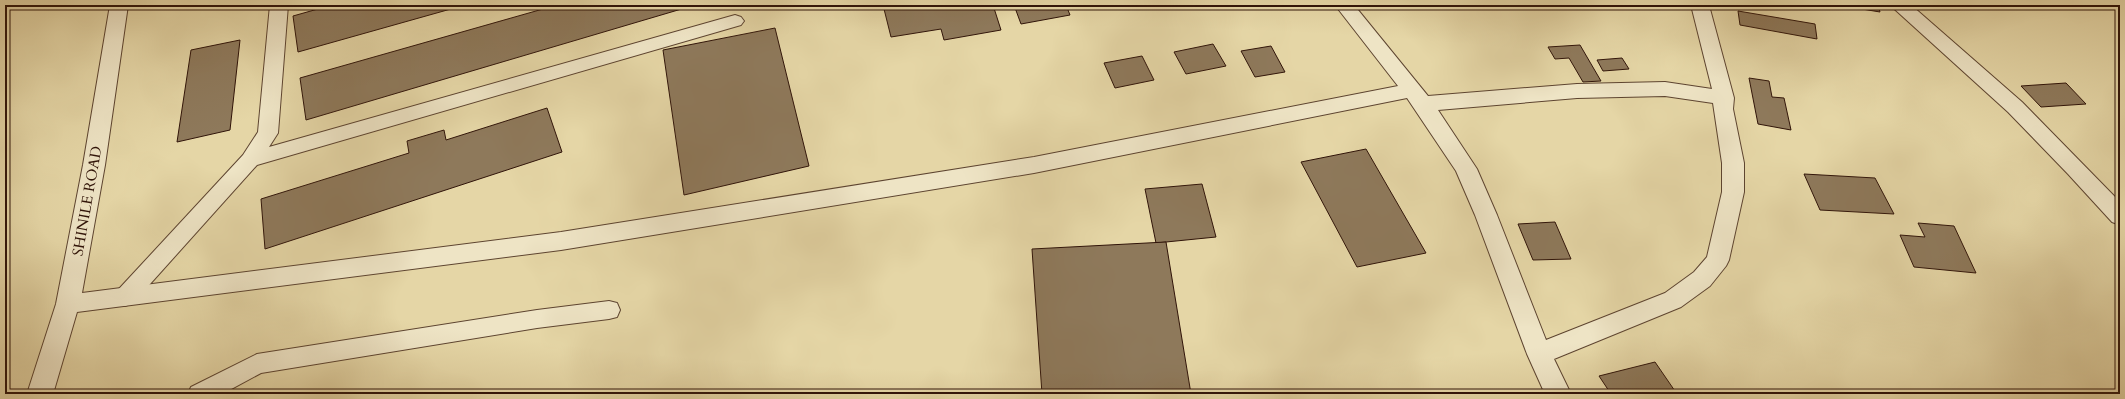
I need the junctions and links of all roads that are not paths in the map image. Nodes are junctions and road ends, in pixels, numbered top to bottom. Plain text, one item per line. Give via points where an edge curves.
1 (119, 5) edge
2 (279, 5) edge
3 (1344, 5) edge
4 (1702, 5) edge
5 (1899, 5) edge
6 (735, 21) dead end
7 (1417, 97) junction
8 (1724, 98) junction
9 (250, 160) junction
10 (2120, 216) edge
11 (125, 297) junction
12 (68, 304) junction
13 (609, 310) dead end
14 (1540, 354) junction
15 (40, 394) edge
16 (200, 394) edge
17 (1558, 394) edge

1 - 12 street, SHINILE ROAD via 94,165
2 - 9 lane via 268,133
3 - 7 street
4 - 8 street
5 - 10 street via 2015,107
6 - 9 lane
7 - 8 street via 1665,89
7 - 11 street via 1034,165 561,241
7 - 14 street via 1466,169
8 - 14 street via 1723,110 1733,163 1733,192 1718,260 1702,279 1673,300
9 - 11 lane
11 - 12 street
12 - 15 street, SHINILE ROAD
13 - 16 lane via 537,319 257,364
14 - 17 street

